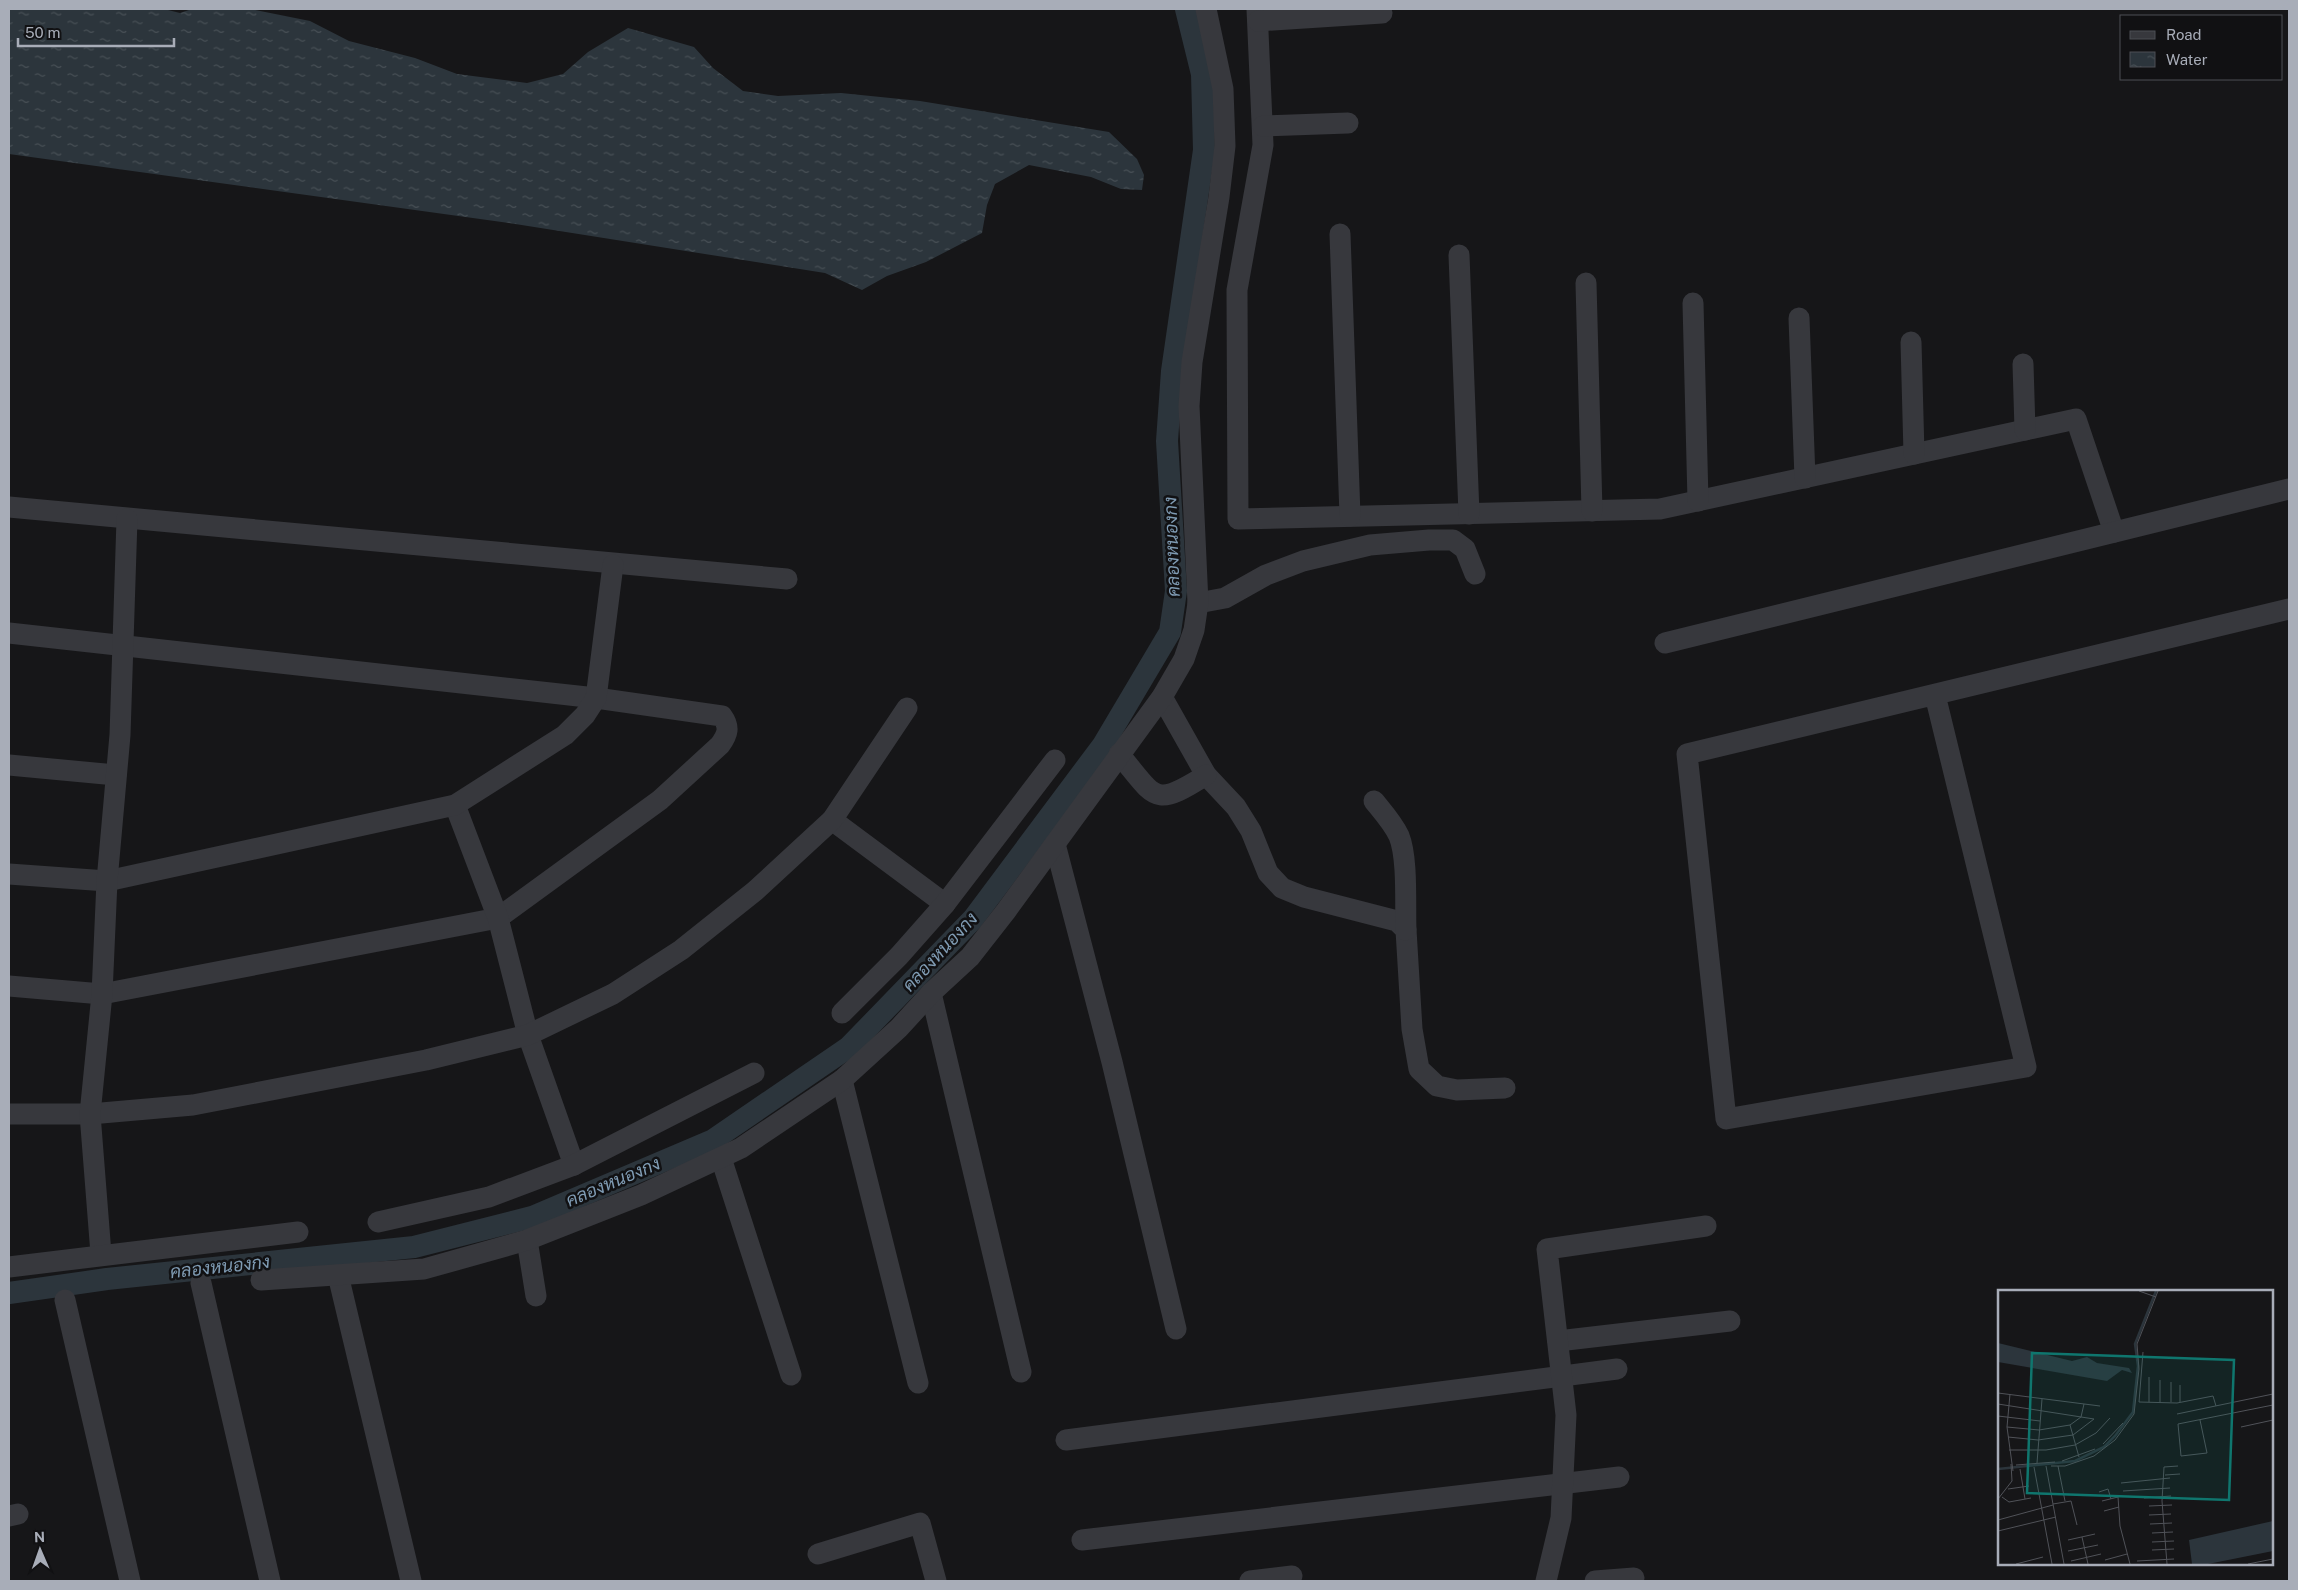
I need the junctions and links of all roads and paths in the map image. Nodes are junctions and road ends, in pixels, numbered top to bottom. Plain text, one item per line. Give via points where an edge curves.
1 (1206, 9) edge
2 (1382, 13) dead end
3 (1258, 15) edge
4 (1348, 123) dead end
5 (1263, 126) junction
6 (1340, 234) dead end
7 (1460, 255) dead end
8 (1586, 283) dead end
9 (1693, 303) dead end
10 (1799, 318) dead end
11 (1911, 342) dead end
12 (2023, 364) dead end
13 (2025, 430) junction
14 (1914, 454) junction
15 (1805, 478) junction
16 (2289, 489) edge
17 (1698, 501) junction
18 (9, 507) edge
19 (1592, 511) junction
20 (1470, 514) junction
21 (1350, 516) junction
22 (127, 519) junction
23 (2114, 532) junction
24 (613, 565) junction
25 (1475, 574) dead end
26 (787, 579) dead end
27 (1198, 603) junction
28 (2289, 609) edge
29 (9, 633) edge
30 (1665, 643) dead end
31 (122, 645) junction
32 (1935, 695) junction
33 (1162, 697) junction
34 (596, 698) junction
35 (907, 708) dead end
36 (1119, 754) junction
37 (1055, 760) dead end
38 (9, 765) edge
39 (116, 775) junction
40 (1206, 775) junction
41 (1374, 801) dead end
42 (455, 805) junction
43 (832, 820) junction
44 (1055, 844) junction
45 (9, 874) edge
46 (108, 881) junction
47 (945, 904) junction
48 (498, 918) junction
49 (1406, 930) junction
50 (9, 986) edge
51 (931, 993) junction
52 (102, 994) junction
53 (842, 1013) dead end
54 (528, 1035) junction
55 (754, 1073) dead end
56 (842, 1080) junction
57 (1505, 1088) dead end
58 (9, 1114) edge
59 (90, 1114) junction
60 (721, 1158) junction
61 (574, 1165) junction
62 (378, 1222) dead end
63 (1706, 1226) dead end
64 (298, 1232) dead end
65 (527, 1240) junction
66 (101, 1254) junction
67 (9, 1267) edge
68 (338, 1274) junction
69 (261, 1280) dead end
70 (201, 1283) dead end
71 (536, 1296) dead end
72 (65, 1300) dead end
73 (1730, 1321) dead end
74 (1176, 1329) dead end
75 (1558, 1341) junction
76 (1617, 1369) dead end
77 (1021, 1372) dead end
78 (791, 1375) dead end
79 (1562, 1376) junction
80 (918, 1383) dead end
81 (1066, 1440) dead end
82 (1619, 1477) dead end
83 (1563, 1484) junction
84 (1082, 1540) dead end
85 (818, 1554) dead end
86 (1292, 1576) dead end
87 (1634, 1578) dead end
88 (130, 1581) edge
89 (270, 1581) edge
90 (411, 1581) edge
91 (936, 1581) edge
92 (1250, 1581) edge
93 (1546, 1581) edge
94 (1594, 1581) edge

1 - 27 street via 1223,89 1225,146 1192,362 1189,406
2 - 3 street
3 - 5 street
4 - 5 street
5 - 21 street via 1263,145 1236,290 1238,519
6 - 21 street
7 - 20 street
8 - 19 street
9 - 17 street
10 - 15 street
11 - 14 street
12 - 13 street
13 - 14 street
13 - 23 street via 2076,419
14 - 15 street
15 - 17 street
16 - 23 street
17 - 19 street via 1660,509
18 - 22 street
19 - 20 street
20 - 21 street
22 - 24 street
22 - 31 street
23 - 30 street
24 - 26 street
24 - 34 street
25 - 27 street via 1465,549 1452,540 1370,545 1303,561 1266,575 1225,598
27 - 33 street via 1194,630 1184,659
28 - 32 street
29 - 31 street
31 - 34 street
31 - 39 street
32 - 32 street via 1687,754 1726,1120 2026,1067
33 - 36 street
33 - 40 street
34 - 42 street via 565,735
34 - 48 street via 722,716 728,724 727,734 698,768 660,800
35 - 43 street
36 - 40 street via 1151,792 1164,796 1180,792
36 - 44 street
37 - 47 street
38 - 39 street
39 - 46 street
40 - 49 street via 1236,806 1251,830 1268,873 1282,888 1397,921
41 - 49 street via 1399,837 1404,867
42 - 46 street
42 - 48 street
43 - 47 street
43 - 54 street via 755,891 681,950 614,994
44 - 51 street via 970,957
44 - 74 street via 1112,1062
45 - 46 street
46 - 52 street
47 - 53 street
48 - 52 street
48 - 54 street
49 - 57 street via 1412,1029 1419,1069 1437,1086 1457,1090
50 - 52 street
51 - 56 street via 899,1028
51 - 77 street
52 - 59 street
54 - 59 street via 426,1060 193,1105
54 - 61 street
55 - 61 street
56 - 60 street
56 - 80 street
58 - 59 street
59 - 66 street
60 - 65 street via 641,1196
60 - 78 street
61 - 62 street via 489,1197
63 - 75 street via 1547,1249
64 - 66 street
65 - 68 street via 424,1269
65 - 71 street
66 - 67 street
68 - 69 street
68 - 90 street
70 - 89 street
72 - 88 street
73 - 75 street
75 - 79 street
76 - 79 street
79 - 81 street
79 - 83 street via 1566,1415
82 - 83 street
83 - 84 street
83 - 93 street via 1561,1518
85 - 91 street via 920,1523
86 - 92 street
87 - 94 street

